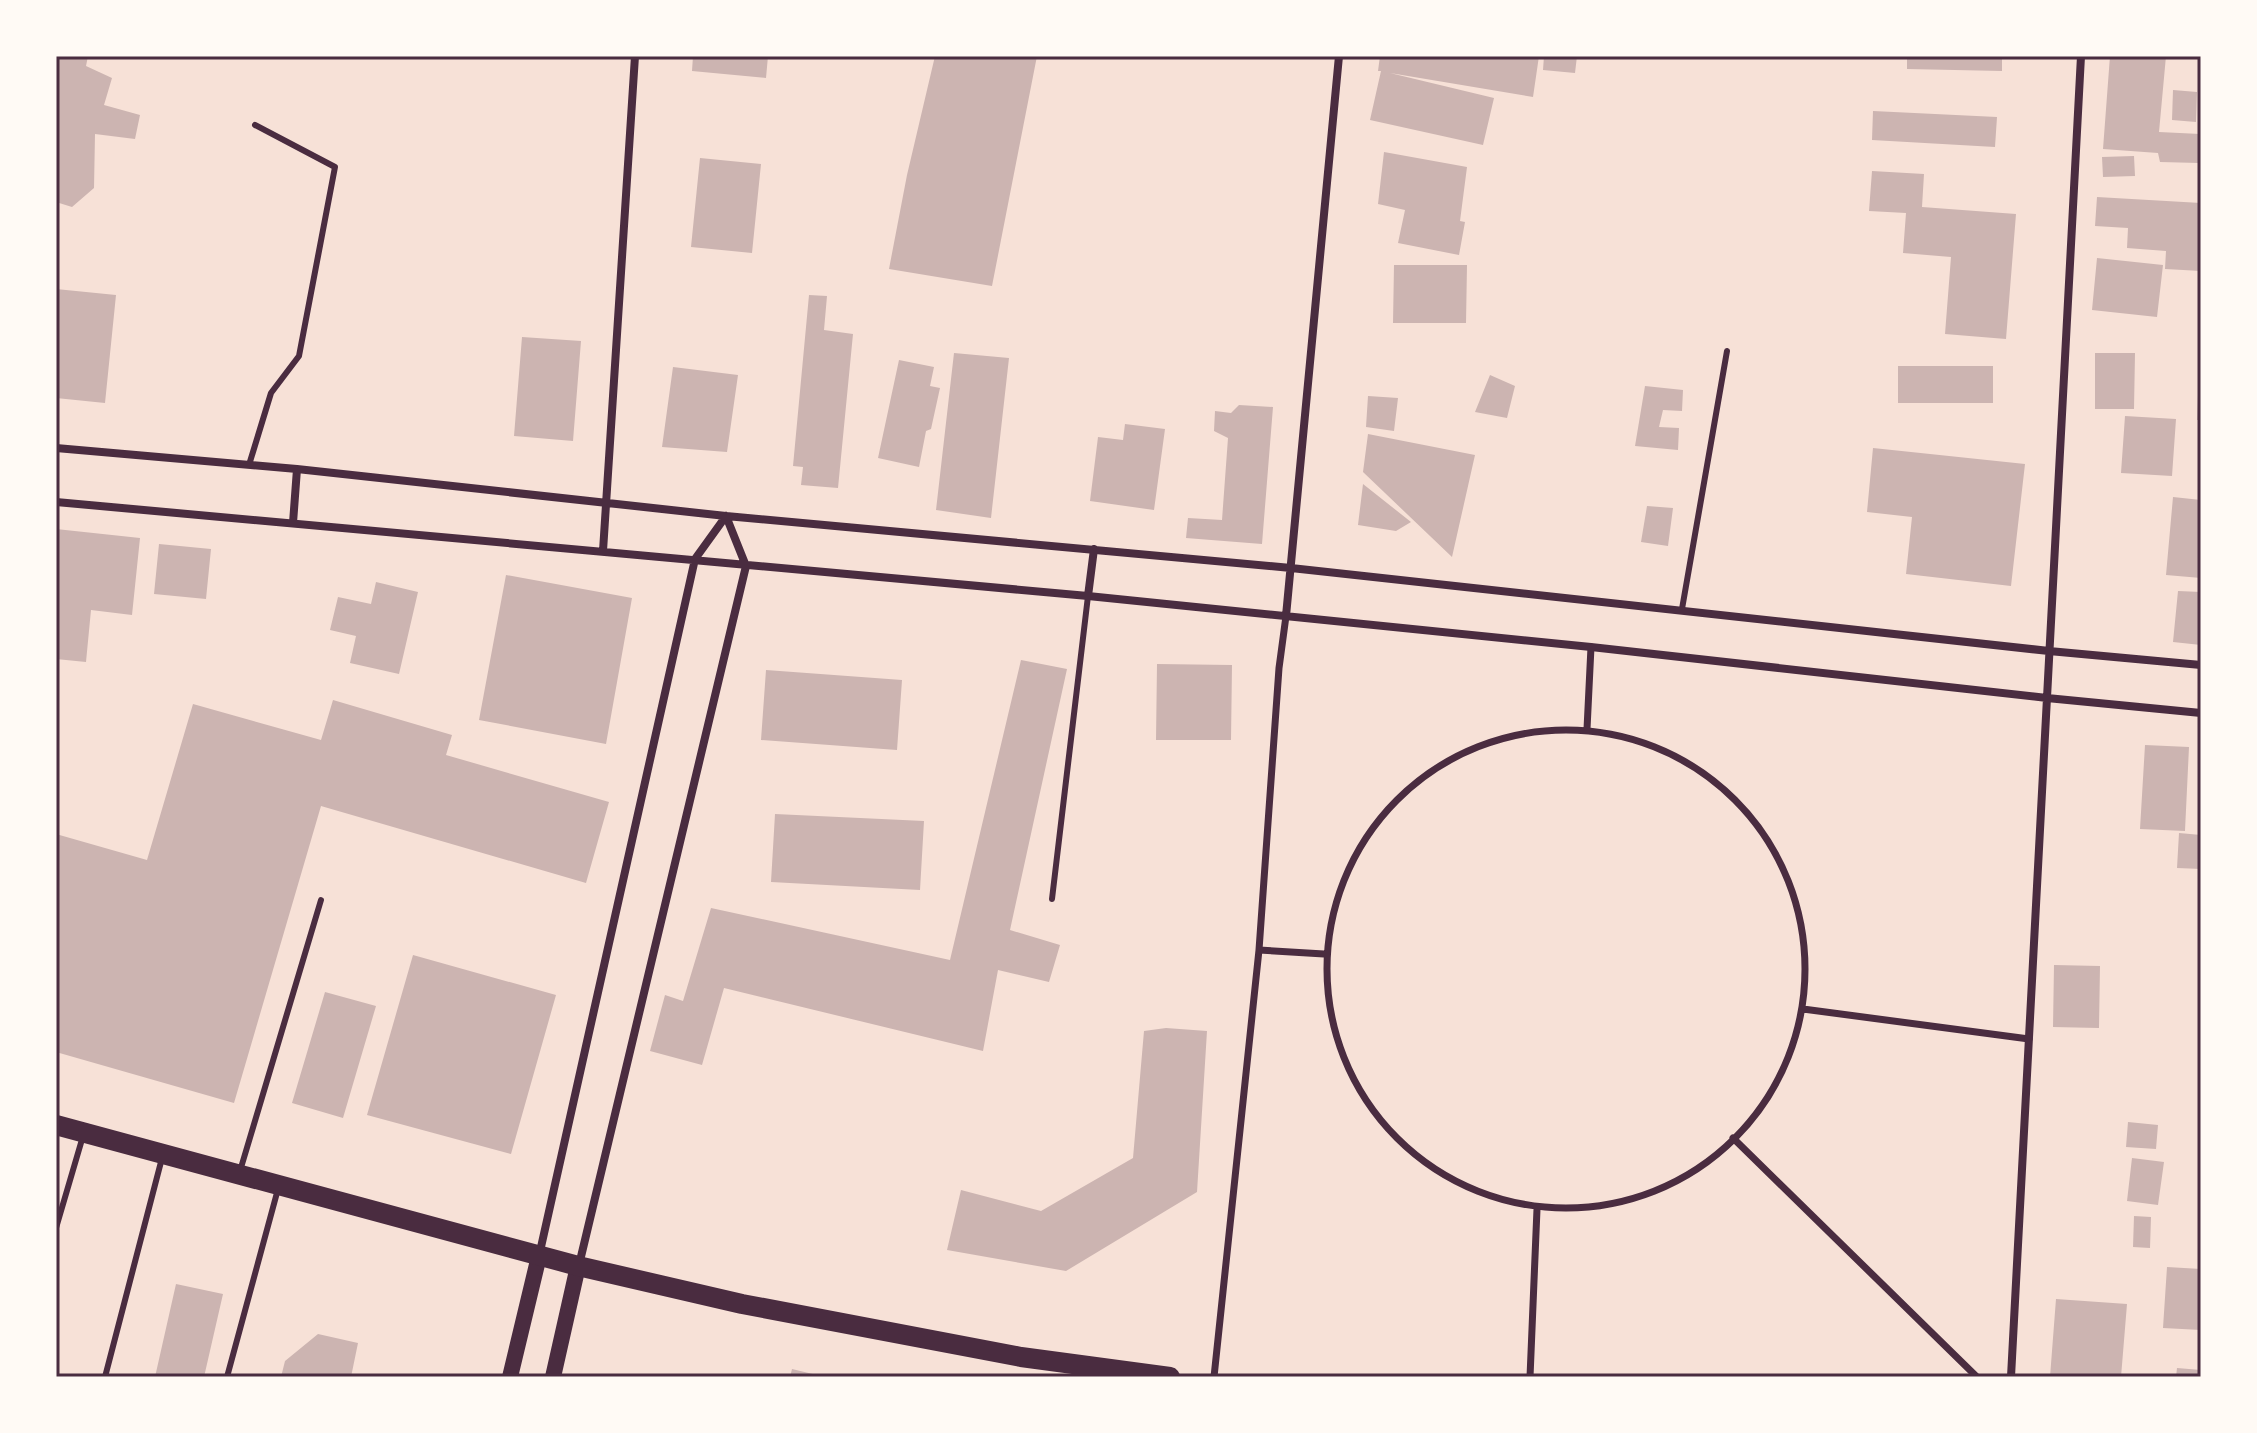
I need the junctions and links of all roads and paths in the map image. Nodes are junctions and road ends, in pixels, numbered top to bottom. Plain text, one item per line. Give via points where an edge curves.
1 (635, 56) edge
2 (1339, 56) edge
3 (2081, 56) edge
4 (255, 125) dead end
5 (1727, 351) dead end
6 (56, 448) edge
7 (249, 465) junction
8 (297, 469) junction
9 (56, 502) edge
10 (606, 502) junction
11 (726, 516) junction
12 (293, 523) junction
13 (1094, 549) junction
14 (603, 551) junction
15 (695, 559) junction
16 (746, 566) junction
17 (1291, 568) junction
18 (1088, 596) junction
19 (1682, 609) junction
20 (1286, 616) junction
21 (1591, 647) junction
22 (2049, 651) junction
23 (2201, 665) edge
24 (2047, 698) junction
25 (2201, 713) edge
26 (1587, 729) junction
27 (1052, 899) dead end
28 (321, 900) dead end
29 (1259, 950) junction
30 (1324, 954) junction
31 (1803, 1009) junction
32 (2029, 1039) junction
33 (56, 1125) edge
34 (84, 1133) junction
35 (1733, 1138) junction
36 (163, 1154) junction
37 (239, 1175) junction
38 (279, 1185) junction
39 (1537, 1209) junction
40 (56, 1228) edge
41 (539, 1256) junction
42 (578, 1266) junction
43 (105, 1377) edge
44 (227, 1377) edge
45 (510, 1377) edge
46 (553, 1377) edge
47 (1170, 1377) edge
48 (1214, 1377) edge
49 (1530, 1377) edge
50 (1977, 1377) edge
51 (2011, 1377) edge

1 - 10 street
2 - 17 street
3 - 22 street
4 - 7 lane via 335,167 299,356 271,393
5 - 19 lane
6 - 7 street
7 - 8 street
8 - 10 street
8 - 12 street
9 - 12 street
10 - 11 street
10 - 14 street
11 - 13 street
11 - 15 street
11 - 16 street
12 - 14 street
13 - 17 street
13 - 18 street
14 - 15 street
15 - 16 street
15 - 41 street
16 - 18 street
16 - 42 street
17 - 19 street
17 - 20 street
18 - 20 street
18 - 27 lane
19 - 22 street
20 - 21 street
20 - 29 street
21 - 24 street
21 - 26 street
22 - 23 street
22 - 24 street
24 - 25 street
24 - 32 street
26 - 30 street via 1491,740 1408,787 1348,862
26 - 31 street via 1679,756 1753,817 1798,902
28 - 37 lane
29 - 30 street
29 - 48 street
30 - 39 street via 1335,1044 1380,1123 1450,1181
31 - 32 street
31 - 35 street via 1778,1086
32 - 51 street
33 - 34 main road
34 - 36 main road
34 - 40 lane
35 - 39 street via 1716,1158 1631,1201
35 - 50 street
36 - 37 main road
36 - 43 lane
37 - 38 main road
38 - 41 main road
38 - 44 lane
39 - 49 street
41 - 42 main road
41 - 45 main road
42 - 46 main road
42 - 47 main road via 742,1304 1006,1354

